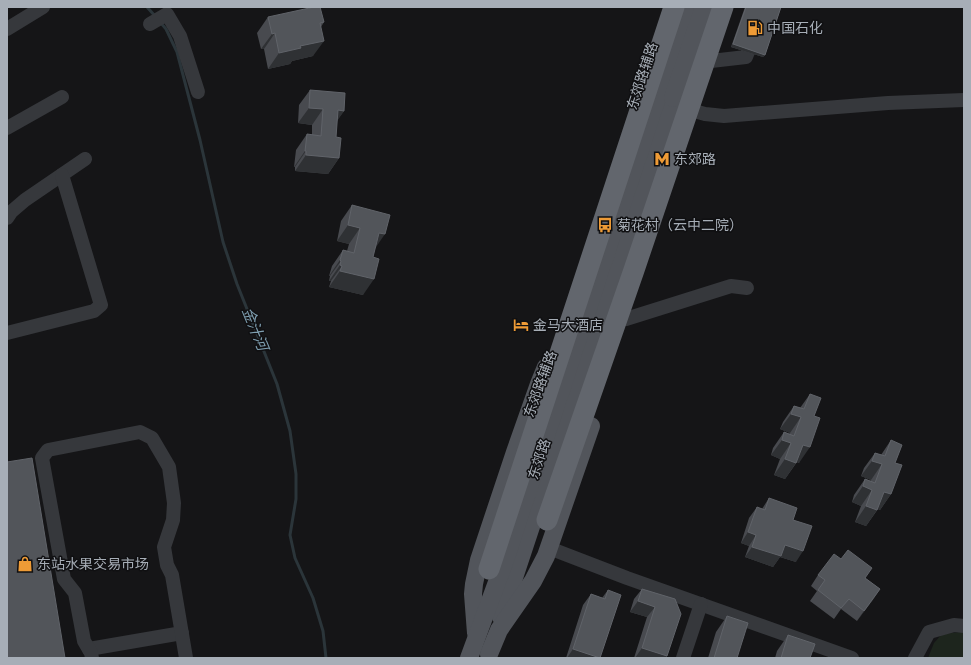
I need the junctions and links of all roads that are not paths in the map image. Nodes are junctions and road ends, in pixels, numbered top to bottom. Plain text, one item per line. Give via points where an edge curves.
1 (43, 7) edge
2 (665, 7) edge
3 (674, 7) edge
4 (687, 7) edge
5 (704, 7) edge
6 (723, 7) edge
7 (729, 7) edge
8 (150, 24) dead end
9 (7, 29) edge
10 (748, 52) edge
11 (711, 61) junction
12 (198, 92) dead end
13 (62, 97) dead end
14 (673, 98) junction
15 (964, 100) edge
16 (694, 111) junction
17 (7, 128) edge
18 (85, 159) dead end
19 (62, 175) junction
20 (7, 218) edge
21 (747, 288) dead end
22 (626, 319) junction
23 (7, 333) edge
24 (547, 520) joint
25 (549, 548) junction
26 (489, 569) joint
27 (701, 604) junction
28 (964, 626) edge
29 (182, 633) junction
30 (91, 653) edge
31 (480, 655) edge
32 (186, 658) edge
33 (683, 658) edge
34 (852, 658) edge
35 (915, 658) edge

1 - 9 street
2 - 31 main road, 东郊路辅路 via 553,349 480,560 474,584 476,633
3 - 26 highway
4 - 31 main road, 东郊路 via 504,563
5 - 14 main road, 东郊路, bridge
6 - 24 highway, bridge
7 - 11 main road
8 - 12 street via 168,14 180,36
10 - 11 street via 746,57
11 - 14 main road
11 - 16 main road
13 - 17 street
14 - 31 main road, 东郊路
15 - 16 street via 888,103 724,116
16 - 22 main road
18 - 19 street
19 - 20 street via 25,200
19 - 23 street via 101,305 94,311
21 - 22 street via 732,286
22 - 25 main road
24 - 31 main road via 538,552 500,627
25 - 27 street
25 - 31 main road via 533,581
26 - 31 main road via 485,573 483,583 477,630
27 - 33 street
27 - 34 street
28 - 35 street via 954,625 929,632
29 - 30 street
29 - 30 street via 172,575 167,565 164,547 173,520 174,503 169,468 152,438 140,432 48,450 42,458 64,579 75,593 84,640
29 - 32 street

